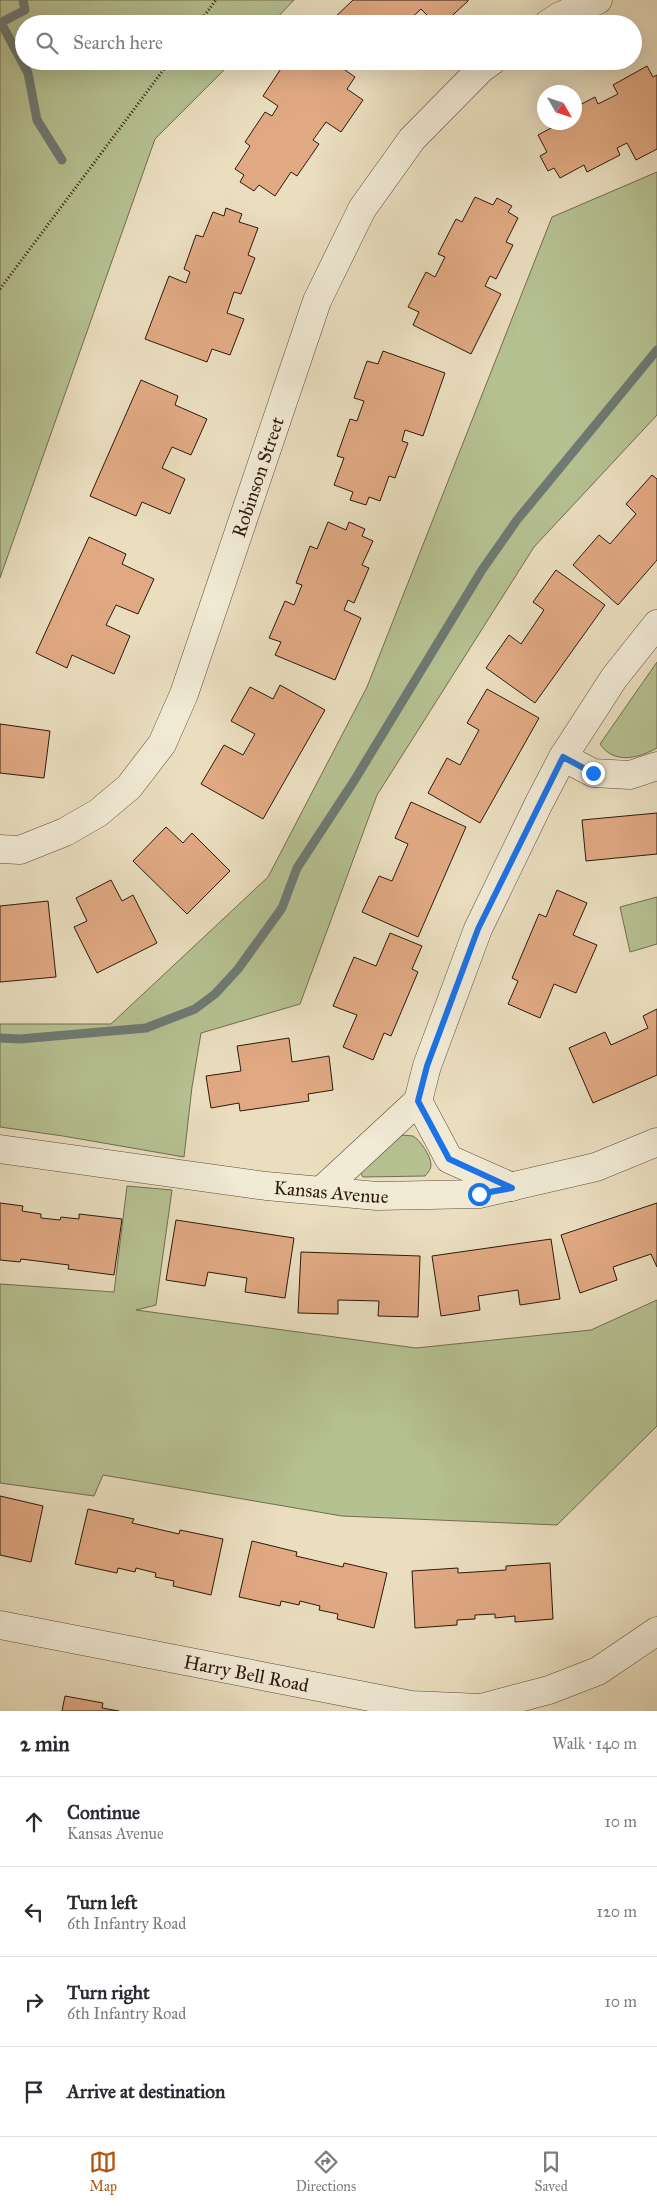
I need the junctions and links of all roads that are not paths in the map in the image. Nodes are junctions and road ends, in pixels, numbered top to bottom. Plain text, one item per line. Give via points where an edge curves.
1 (598, 0) edge
2 (562, 15) edge
3 (480, 70) edge
4 (657, 624) edge
5 (563, 757) junction
6 (657, 766) edge
7 (0, 850) edge
8 (418, 1101) junction
9 (657, 1142) edge
10 (0, 1149) edge
11 (512, 1188) junction
12 (322, 1190) junction
13 (0, 1625) edge
14 (657, 1631) edge

1 - 2 street
3 - 7 street, Robinson Street via 412,139 362,209 317,301 184,694 162,744 129,786 98,813 65,832 20,850
4 - 5 street via 614,678
5 - 6 street via 593,773 630,775
5 - 8 street via 478,929 427,1066
8 - 11 street via 449,1159
8 - 12 street
9 - 11 street, Kansas Avenue via 596,1167
10 - 12 street, Kansas Avenue via 266,1186
11 - 12 street, Kansas Avenue via 479,1194 377,1196
13 - 14 street, Harry Bell Road via 411,1705 481,1708 548,1690 598,1671

